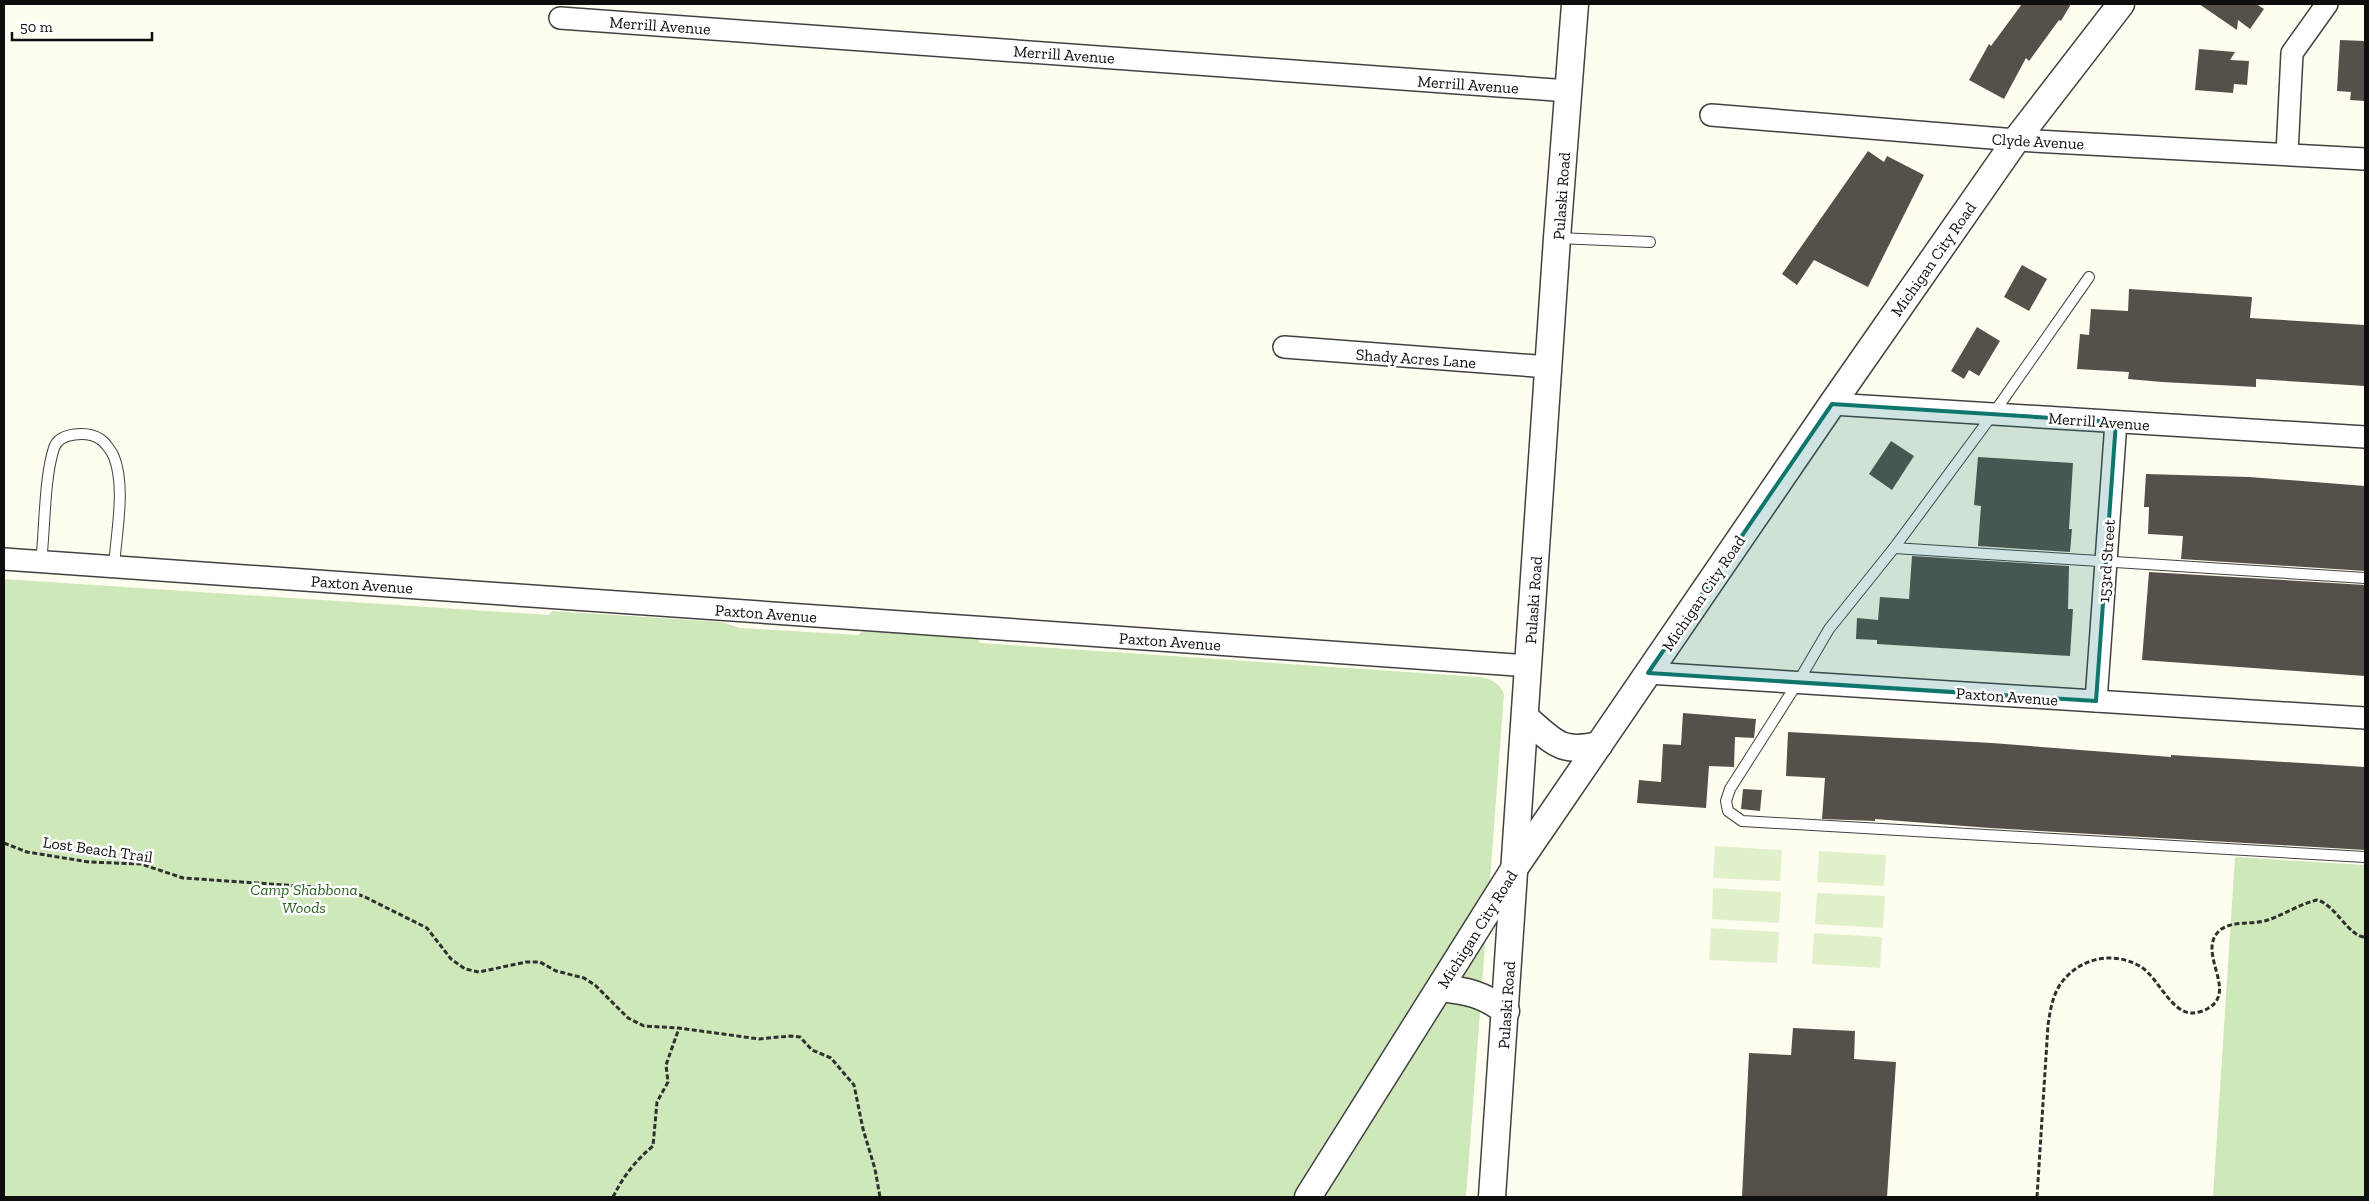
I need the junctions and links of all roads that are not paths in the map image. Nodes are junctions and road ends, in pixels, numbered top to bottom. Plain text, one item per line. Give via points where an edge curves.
1 (1575, 4) edge
2 (2121, 4) edge
3 (2327, 4) edge
4 (560, 18) dead end
5 (1569, 91) junction
6 (1711, 116) dead end
7 (2016, 140) junction
8 (2287, 154) junction
9 (2365, 159) edge
10 (1557, 238) junction
11 (1650, 242) dead end
12 (2089, 277) dead end
13 (1284, 347) dead end
14 (1548, 367) junction
15 (1832, 404) junction
16 (1993, 414) junction
17 (2116, 422) junction
18 (2365, 437) edge
19 (1894, 548) junction
20 (4, 560) edge
21 (41, 562) junction
22 (2106, 562) junction
23 (114, 567) junction
24 (2365, 578) edge
25 (1529, 666) junction
26 (1648, 673) junction
27 (1798, 682) junction
28 (2096, 701) junction
29 (1526, 718) junction
30 (2365, 718) edge
31 (1599, 745) junction
32 (2365, 857) edge
33 (1516, 866) junction
34 (1440, 988) junction
35 (1506, 1011) junction
36 (1308, 1197) edge
37 (1492, 1197) edge

1 - 5 street, Pulaski Road
2 - 7 street, Michigan City Road
3 - 8 street via 2292,53
4 - 5 street, Merrill Avenue
5 - 10 street, Pulaski Road
6 - 7 street, Clyde Avenue
7 - 8 street, Clyde Avenue
7 - 15 street, Michigan City Road
8 - 9 street, Clyde Avenue
10 - 11 lane
10 - 14 street, Pulaski Road
12 - 16 lane
13 - 14 street, Shady Acres Lane
14 - 25 street, Pulaski Road
15 - 16 street, Merrill Avenue
15 - 26 street, Michigan City Road
16 - 17 street, Merrill Avenue
16 - 19 lane
17 - 18 street, Merrill Avenue
17 - 22 street, 153rd Street
19 - 22 lane
19 - 27 lane via 1829,629
20 - 21 street, Paxton Avenue
21 - 23 street, Paxton Avenue
21 - 23 lane via 54,446 66,436 89,434 102,440 114,456 119,477
22 - 24 lane
22 - 28 street, 153rd Street
23 - 25 street, Paxton Avenue
25 - 29 street, Pulaski Road
26 - 27 street, Paxton Avenue
26 - 31 street, Michigan City Road
27 - 28 street, Paxton Avenue
27 - 32 lane via 1730,789 1726,801 1728,811 1742,821
28 - 30 street, Paxton Avenue
29 - 31 street via 1565,748
29 - 33 street, Pulaski Road
31 - 33 street, Michigan City Road
33 - 34 street, Michigan City Road
33 - 35 street, Pulaski Road
34 - 35 street via 1468,990 1488,998
34 - 36 street, Michigan City Road
35 - 37 street, Pulaski Road

